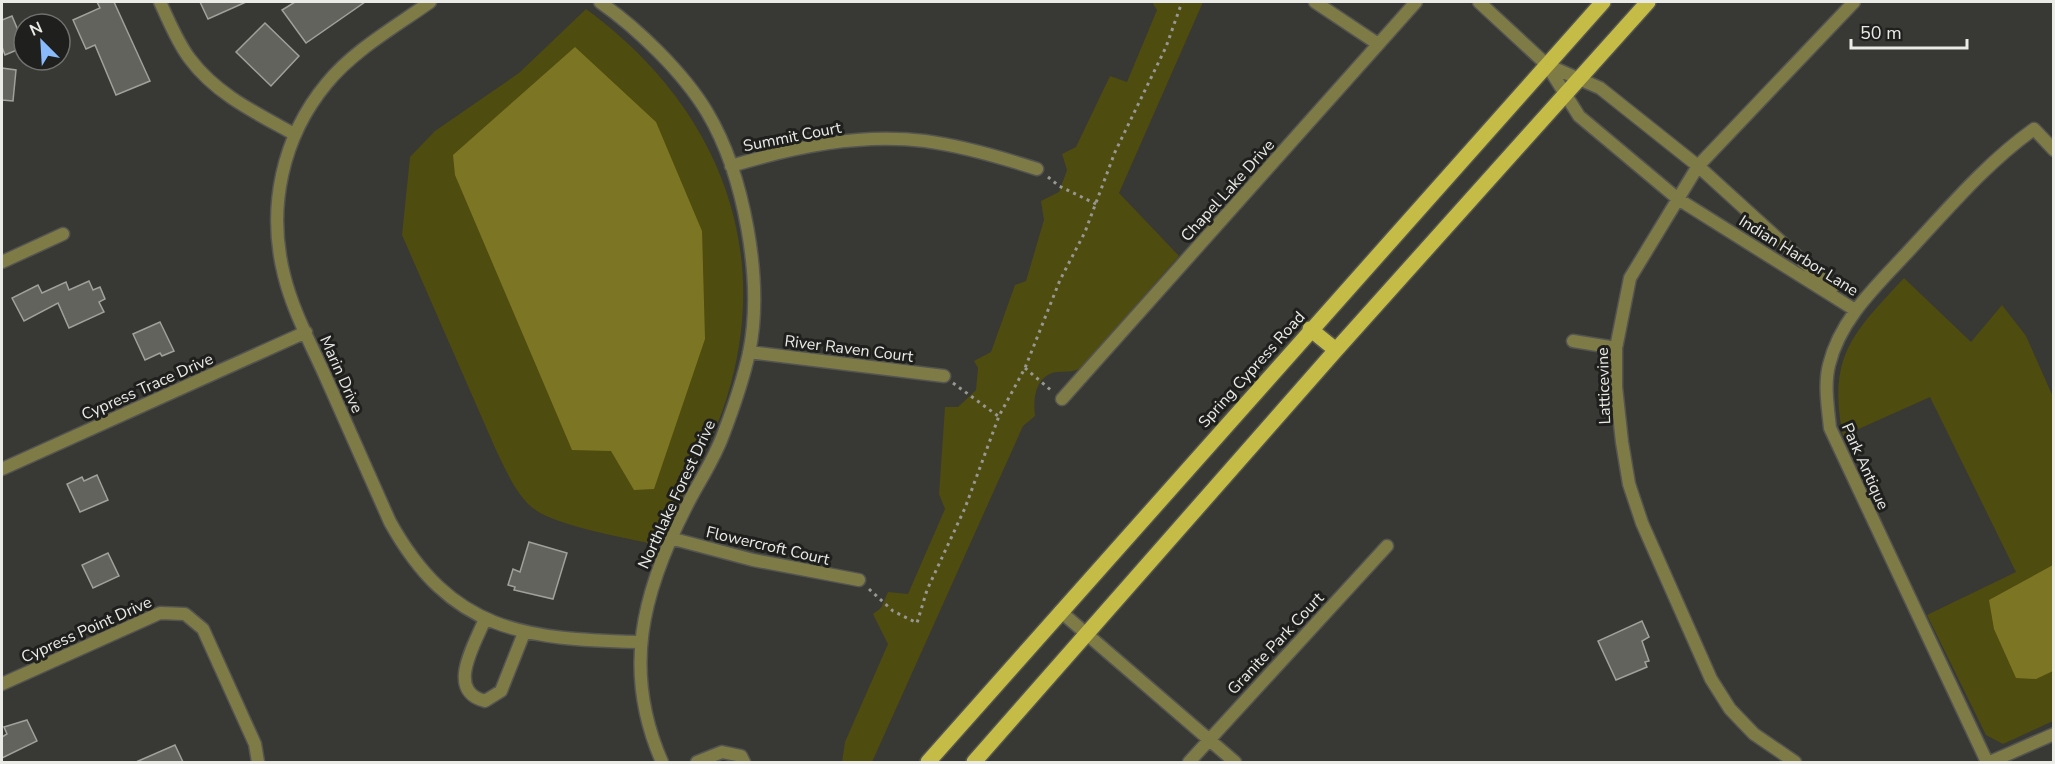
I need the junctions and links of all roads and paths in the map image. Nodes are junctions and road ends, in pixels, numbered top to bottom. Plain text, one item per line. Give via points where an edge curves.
1 (160, 2) edge
2 (429, 2) edge
3 (600, 2) edge
4 (1182, 2) edge
5 (1315, 2) edge
6 (1416, 2) edge
7 (1479, 2) edge
8 (1603, 2) edge
9 (1648, 2) edge
10 (1854, 2) edge
11 (1378, 44) junction
12 (1547, 65) junction
13 (1579, 79) junction
14 (1566, 94) junction
15 (294, 134) junction
16 (2054, 150) edge
17 (731, 166) junction
18 (1698, 166) junction
19 (1037, 169) joint
20 (1678, 199) junction
21 (1096, 204) junction
22 (63, 234) dead end
23 (2, 262) edge
24 (1856, 310) junction
25 (1310, 329) junction
26 (306, 332) junction
27 (1573, 340) dead end
28 (1616, 348) junction
29 (1336, 350) junction
30 (749, 352) junction
31 (1025, 368) junction
32 (944, 376) joint
33 (1062, 399) joint
34 (999, 417) junction
35 (2, 469) edge
36 (670, 538) junction
37 (1387, 546) dead end
38 (859, 580) joint
39 (1060, 612) junction
40 (485, 619) junction
41 (524, 633) junction
42 (1087, 635) junction
43 (639, 642) junction
44 (2, 684) edge
45 (2054, 734) edge
46 (1209, 739) junction
47 (258, 762) edge
48 (662, 762) edge
49 (697, 762) edge
50 (744, 762) edge
51 (928, 762) edge
52 (974, 762) edge
53 (1189, 762) edge
54 (1235, 762) edge
55 (1795, 762) edge
56 (1988, 762) edge

1 - 15 street via 179,42 203,75 237,102
2 - 15 street, Marin Drive via 346,63 309,106
3 - 17 street, Northlake Forest Drive via 670,64 707,112
4 - 21 path
5 - 11 street
6 - 11 street, Chapel Lake Drive
7 - 12 street, Indian Harbor Lane
8 - 12 main road, Spring Cypress Road
9 - 13 main road
10 - 18 street, Latticevine
11 - 33 street, Chapel Lake Drive
12 - 13 street, Indian Harbor Lane
12 - 14 street, Indian Harbor Lane
12 - 25 main road, Spring Cypress Road
13 - 14 main road
13 - 18 street, Indian Harbor Lane via 1600,88
14 - 20 street, Indian Harbor Lane via 1579,116
14 - 29 main road
15 - 26 street, Marin Drive via 284,160 277,221 285,276
16 - 24 street, Park Antique via 2034,129 2007,149
17 - 19 street, Summit Court via 826,143 897,140 966,149
17 - 30 street, Northlake Forest Drive via 744,217 753,279
18 - 20 street, Latticevine
18 - 24 street, Indian Harbor Lane
19 - 21 path via 1059,186
20 - 24 street, Indian Harbor Lane
20 - 28 street, Latticevine via 1630,278
21 - 31 path
22 - 23 street
24 - 56 street, Park Antique via 1841,333 1828,366 1830,428
25 - 29 main road
25 - 39 main road, Spring Cypress Road
26 - 35 street, Cypress Trace Drive
26 - 40 street, Marin Drive via 403,544 434,582
27 - 28 street
28 - 55 street, Latticevine via 1622,442 1629,484 1642,523 1711,679 1730,709 1754,734
29 - 42 main road
30 - 32 street, River Raven Court
30 - 36 street, Northlake Forest Drive via 722,438
31 - 33 path
31 - 34 path
32 - 34 path
34 - 38 path via 917,623 893,611
36 - 38 street, Flowercroft Court via 753,560
36 - 43 street, Northlake Forest Drive via 648,595
37 - 46 street, Granite Park Court
39 - 42 street
39 - 51 main road, Spring Cypress Road
40 - 41 street, Marin Drive
40 - 41 street via 464,672 464,683 474,698 485,701 501,691
41 - 43 street, Marin Drive via 579,641
42 - 46 street
42 - 52 main road
43 - 48 street, Northlake Forest Drive via 646,720
44 - 47 street, Cypress Point Drive via 160,613 185,614 203,628 255,744
45 - 56 street
46 - 53 street, Granite Park Court
46 - 54 street
49 - 50 street via 722,752 741,756

